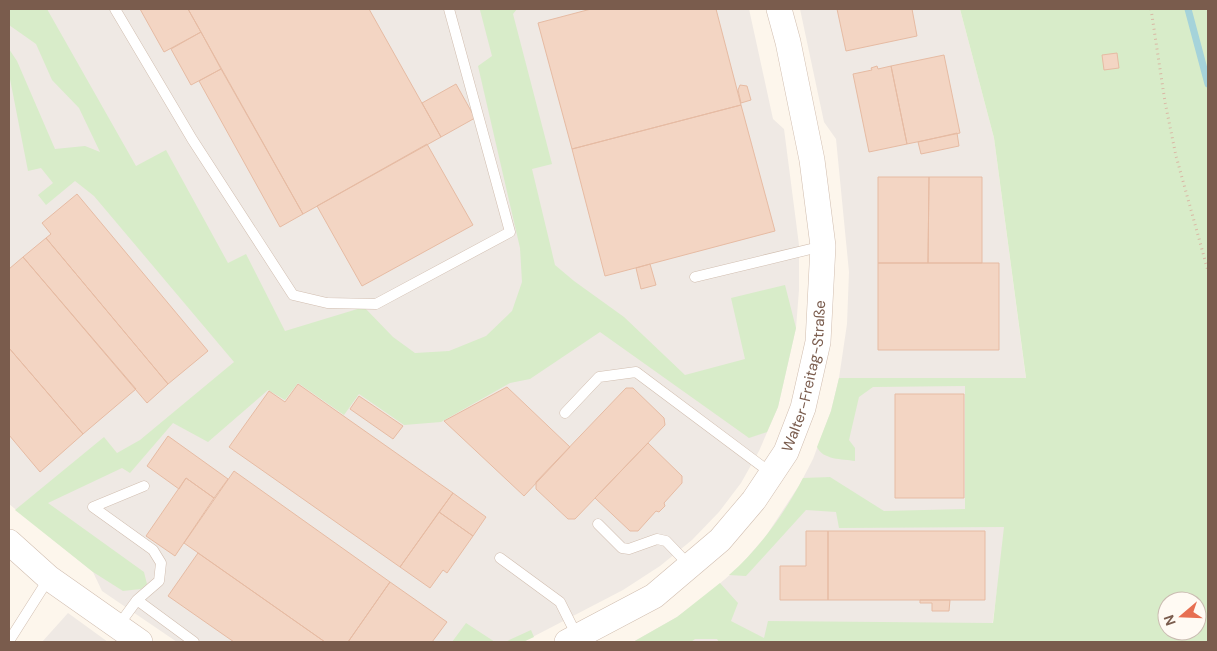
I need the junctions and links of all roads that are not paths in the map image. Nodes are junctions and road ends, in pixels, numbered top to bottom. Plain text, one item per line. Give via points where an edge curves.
1 (115, 9) edge
2 (449, 9) edge
3 (779, 9) edge
4 (823, 246) junction
5 (695, 277) dead end
6 (565, 414) dead end
7 (771, 474) junction
8 (144, 486) dead end
9 (598, 524) dead end
10 (9, 542) edge
11 (500, 558) dead end
12 (690, 567) junction
13 (49, 578) junction
14 (137, 600) junction
15 (118, 627) junction
16 (572, 639) edge
17 (9, 641) edge
18 (140, 642) edge
19 (194, 642) edge

1 - 2 lane via 192,139 293,295 328,303 376,304 510,232
3 - 4 street, Walter-Freitag-Straße via 812,160
4 - 5 lane
4 - 7 street, Walter-Freitag-Straße via 818,342 805,398 786,452
6 - 7 lane via 599,377 636,372
7 - 12 street, Walter-Freitag-Straße via 720,540
8 - 14 lane via 92,507 153,550 161,563 159,581
9 - 12 lane via 622,548 629,549 657,539 666,541
10 - 13 street
11 - 16 lane via 560,602
12 - 16 street, Walter-Freitag-Straße via 654,596
13 - 15 street
13 - 17 lane
14 - 15 lane
14 - 19 lane
15 - 18 street

